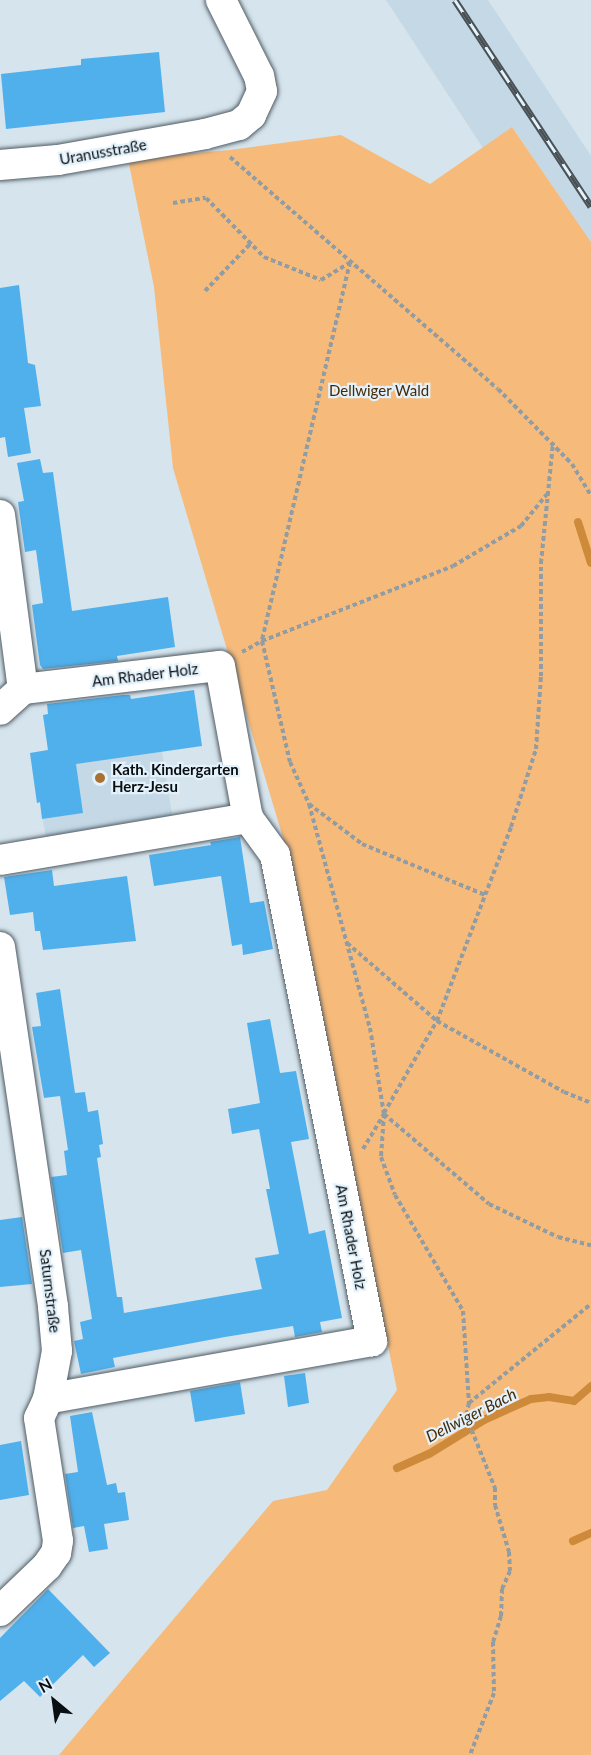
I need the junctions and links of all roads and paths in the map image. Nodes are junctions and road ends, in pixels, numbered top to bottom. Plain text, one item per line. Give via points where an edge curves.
1 (221, 0) edge
2 (205, 134) junction
3 (0, 165) edge
4 (173, 203) dead end
5 (251, 243) junction
6 (350, 262) junction
7 (205, 291) dead end
8 (553, 443) junction
9 (547, 494) junction
10 (591, 496) edge
11 (0, 515) edge
12 (262, 641) junction
13 (220, 666) junction
14 (23, 689) junction
15 (0, 710) edge
16 (309, 804) junction
17 (248, 818) junction
18 (0, 860) edge
19 (486, 895) junction
20 (346, 943) junction
21 (0, 947) edge
22 (437, 1021) junction
23 (591, 1103) edge
24 (384, 1114) junction
25 (341, 1186) junction
26 (591, 1245) edge
27 (591, 1304) edge
28 (48, 1399) junction
29 (469, 1403) junction
30 (0, 1611) edge
31 (470, 1755) edge

1 - 2 street, Uranusstraße via 259,76 262,91 245,120
2 - 3 street, Uranusstraße via 58,160
2 - 6 path
4 - 5 path via 206,198
5 - 6 path via 264,257 321,280
5 - 7 path
6 - 8 path via 498,389
6 - 12 path
8 - 9 path
8 - 10 path via 572,464
9 - 12 path via 521,526 453,566
9 - 19 path via 541,563 541,676 536,749
11 - 14 street
12 - 13 path
12 - 16 path via 290,762
13 - 14 street, Am Rhader Holz
13 - 17 street, Am Rhader Holz
14 - 15 street
16 - 19 path via 362,844
16 - 20 path
17 - 18 street
17 - 25 street, Am Rhader Holz via 275,855
19 - 22 path
20 - 22 path
20 - 24 path via 370,1028
21 - 28 street, Saturnstraße via 53,1307 57,1352
22 - 23 path
22 - 24 path
24 - 25 path
24 - 26 path via 489,1204 558,1237
24 - 29 path via 381,1157 395,1195 463,1311
25 - 28 street, Am Rhader Holz via 372,1341
27 - 29 path
28 - 30 street, Saturnstraße via 39,1418 56,1517 56,1553
29 - 31 path via 466,1416 495,1488 495,1505 509,1552 510,1571 502,1589 501,1616 493,1642 494,1693

